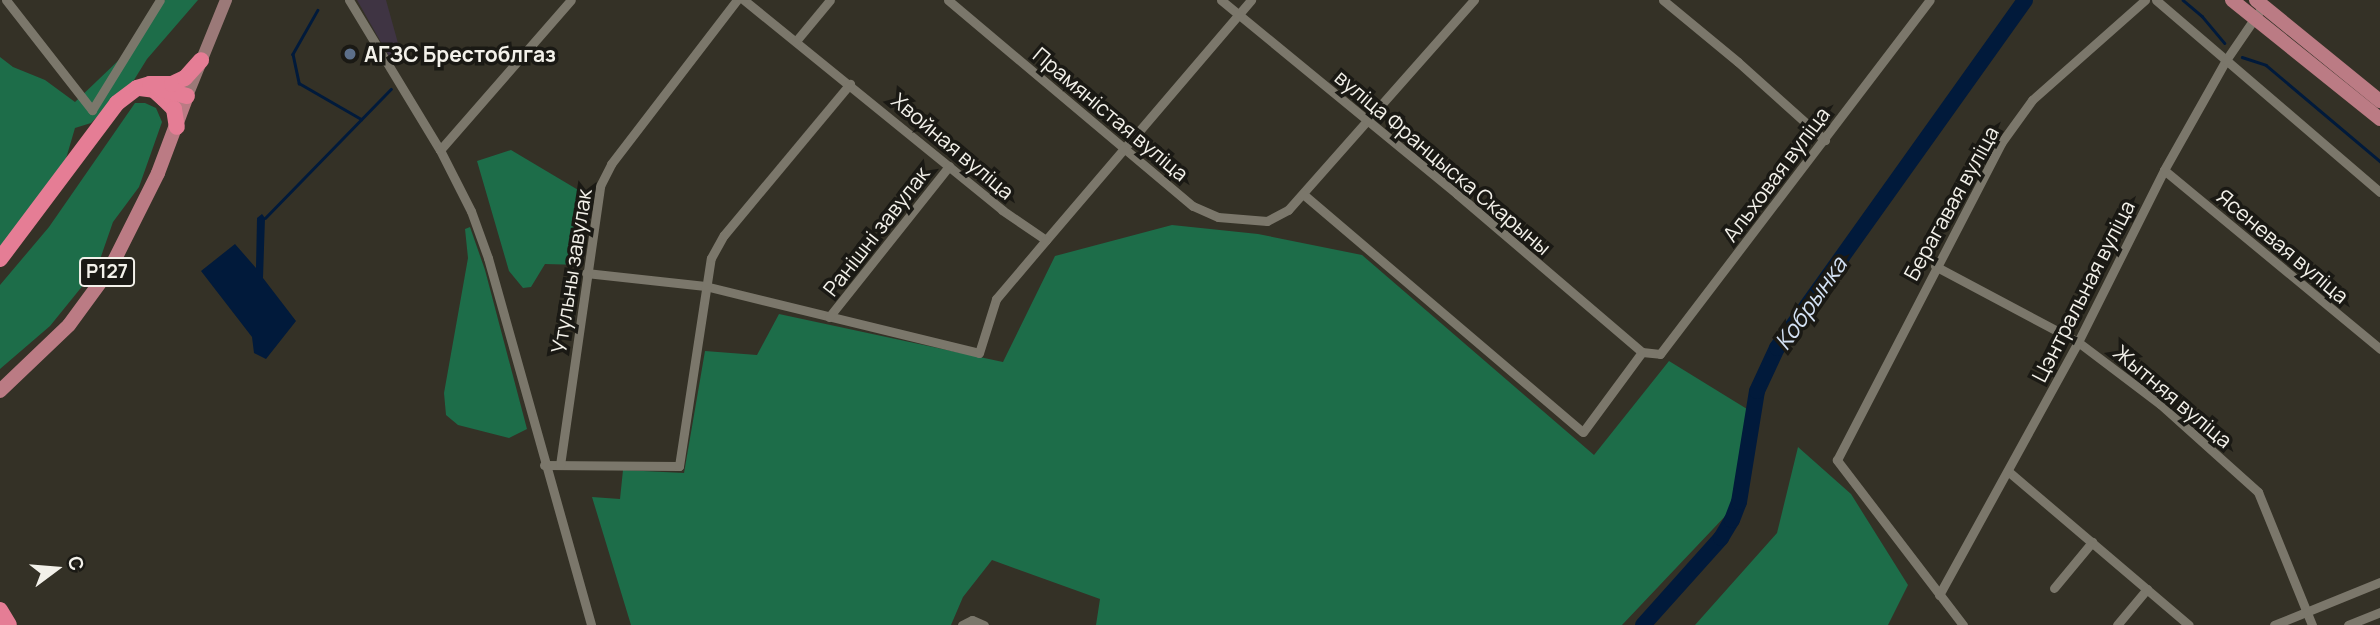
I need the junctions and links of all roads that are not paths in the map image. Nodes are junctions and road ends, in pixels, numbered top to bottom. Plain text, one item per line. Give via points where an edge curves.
1 (6, 0) edge
2 (160, 0) edge
3 (226, 0) edge
4 (349, 0) edge
5 (571, 0) edge
6 (737, 0) edge
7 (744, 0) edge
8 (830, 0) edge
9 (948, 0) edge
10 (1221, 0) edge
11 (1251, 0) edge
12 (1474, 0) edge
13 (1663, 0) edge
14 (1930, 0) edge
15 (2145, 0) edge
16 (2156, 0) edge
17 (2232, 0) edge
18 (2258, 8) edge
19 (1239, 15) junction
20 (796, 41) junction
21 (201, 60) junction
22 (2226, 60) junction
23 (850, 84) junction
24 (137, 88) junction
25 (187, 96) junction
26 (2380, 101) edge
27 (1366, 120) junction
28 (2380, 120) edge
29 (177, 127) junction
30 (1825, 140) junction
31 (1126, 149) junction
32 (440, 150) junction
33 (949, 166) junction
34 (2164, 170) junction
35 (2380, 192) edge
36 (1303, 194) junction
37 (1046, 240) junction
38 (0, 260) edge
39 (1935, 266) junction
40 (586, 273) junction
41 (705, 286) junction
42 (829, 317) junction
43 (2078, 342) junction
44 (2380, 349) edge
45 (1642, 352) junction
46 (0, 391) edge
47 (544, 465) junction
48 (560, 465) junction
49 (2008, 472) junction
50 (2092, 542) junction
51 (2380, 582) edge
52 (2054, 587) dead end
53 (2147, 589) junction
54 (1939, 595) junction
55 (0, 610) edge
56 (2306, 611) junction
57 (2380, 612) edge
58 (9, 625) edge
59 (591, 625) edge
60 (962, 625) edge
61 (984, 625) edge
62 (1963, 625) edge
63 (2117, 625) edge
64 (2189, 625) edge
65 (2273, 625) edge
66 (2312, 625) edge
67 (2348, 625) edge

1 - 2 street via 92,110
3 - 21 main road, Р127
4 - 32 street
5 - 32 street
6 - 40 street, Утульны завулак via 611,164 600,186
7 - 20 street, Хвойная вуліца
8 - 20 street
9 - 31 street, Прамяністая вуліца
10 - 19 street, вуліца Францыска Скарыны
11 - 19 street
12 - 27 street
13 - 30 street
14 - 30 street, Альховая вуліца
15 - 39 street, Берагавая вуліца via 2032,100 2001,143
16 - 22 street
17 - 18 main road
18 - 22 street, Цэнтральная вуліца
18 - 26 main road
18 - 28 main road
19 - 27 street, вуліца Францыска Скарыны
19 - 31 street
20 - 23 street, Хвойная вуліца
21 - 24 highway, Р127 via 185,78 172,84
21 - 25 main road, Р127
22 - 34 street, Цэнтральная вуліца
22 - 35 street
23 - 33 street, Хвойная вуліца
23 - 41 street via 724,235
24 - 25 highway
24 - 29 highway via 153,90 164,99 174,109
24 - 38 highway via 117,103
25 - 29 main road, Р127
27 - 36 street
27 - 45 street, вуліца Францыска Скарыны
29 - 46 main road, Р127 via 124,244 91,298 47,349
30 - 45 street, Альховая вуліца via 1660,354
31 - 36 street, Прамяністая вуліца via 1193,206 1218,217 1267,221 1288,210
31 - 37 street
32 - 47 street via 471,211 488,258
33 - 37 street, Хвойная вуліца
33 - 42 street, Ранішні завулак
34 - 43 street, Цэнтральная вуліца
34 - 44 street, Ясеневая вуліца
36 - 45 street via 1583,432
37 - 42 street via 996,299 979,353
39 - 43 street, Жытняя вуліца
39 - 54 street, Берагавая вуліца via 1837,460
40 - 41 street
40 - 48 street, Утульны завулак
41 - 42 street
41 - 48 street via 678,466
43 - 49 street, Цэнтральная вуліца
43 - 56 street, Жытняя вуліца via 2160,404 2258,492
47 - 48 street
47 - 59 street
49 - 50 street
49 - 54 street, Цэнтральная вуліца
50 - 52 street
50 - 53 street
51 - 56 street
53 - 63 street
53 - 64 street
54 - 62 street
55 - 58 highway
56 - 65 street
56 - 66 street, Жытняя вуліца
57 - 67 street
60 - 61 street via 972,620

